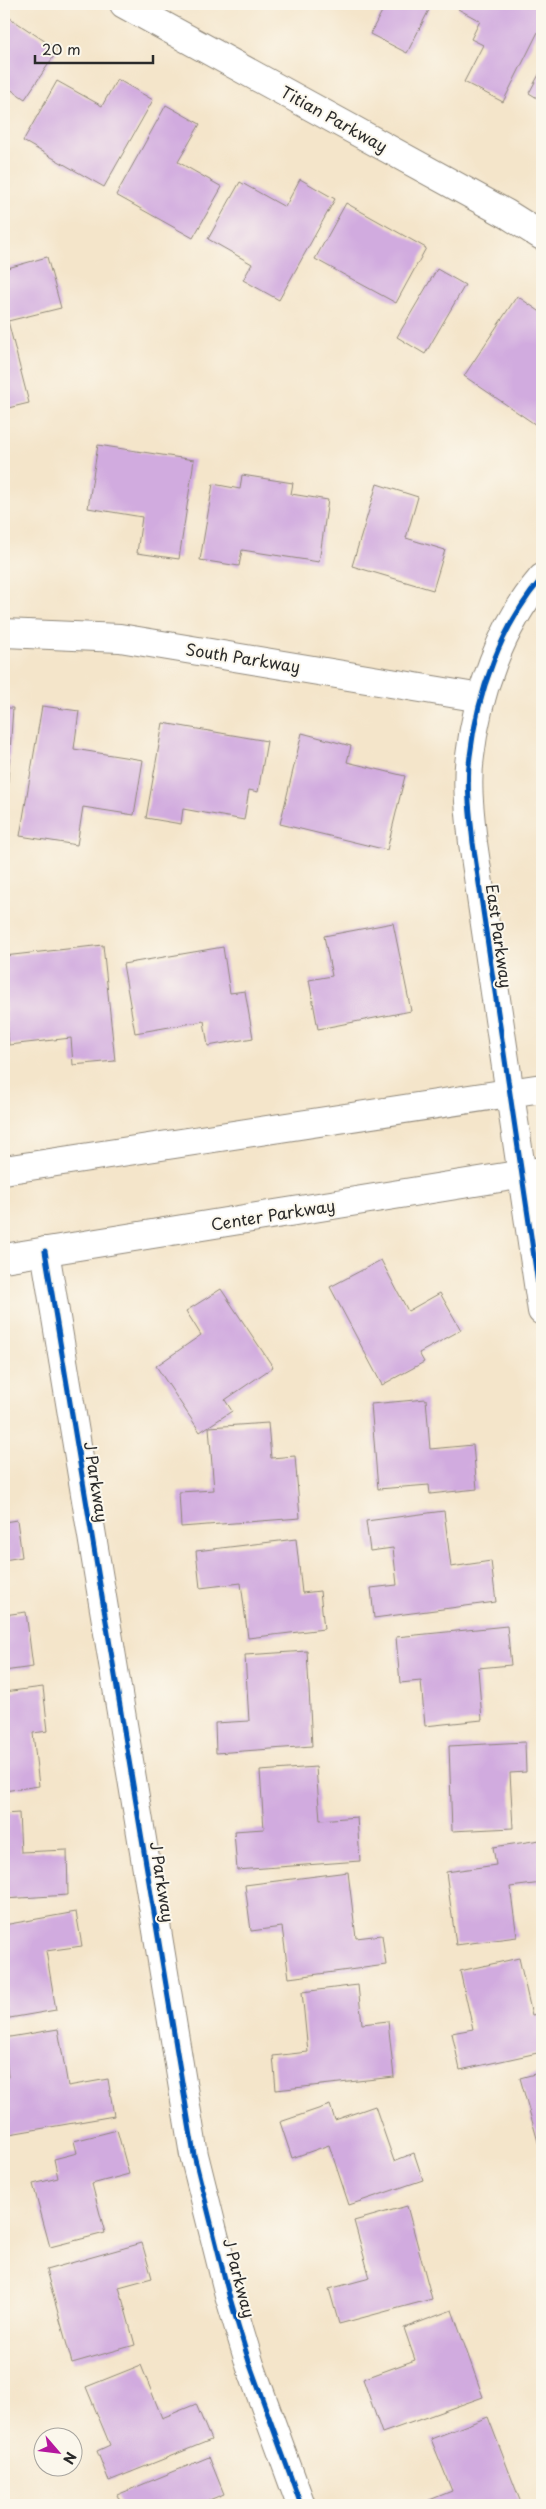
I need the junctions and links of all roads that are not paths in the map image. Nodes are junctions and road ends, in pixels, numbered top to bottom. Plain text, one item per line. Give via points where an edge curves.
1 (124, 4) edge
2 (542, 236) edge
3 (542, 578) edge
4 (4, 633) edge
5 (481, 698) junction
6 (542, 1088) edge
7 (509, 1094) junction
8 (4, 1170) edge
9 (531, 1173) edge
10 (45, 1252) junction
11 (4, 1258) edge
12 (542, 1311) edge
13 (301, 2505) edge

1 - 2 street, Titian Parkway
3 - 5 street, East Parkway via 515,617 497,653
4 - 5 street, South Parkway via 120,638
5 - 7 street, East Parkway via 469,756 468,797
6 - 7 street
7 - 8 street
7 - 9 street, East Parkway
9 - 10 street, Center Parkway
9 - 12 street, East Parkway
10 - 11 street, Center Parkway
10 - 13 street, J Parkway via 194,2155 229,2296 250,2365

